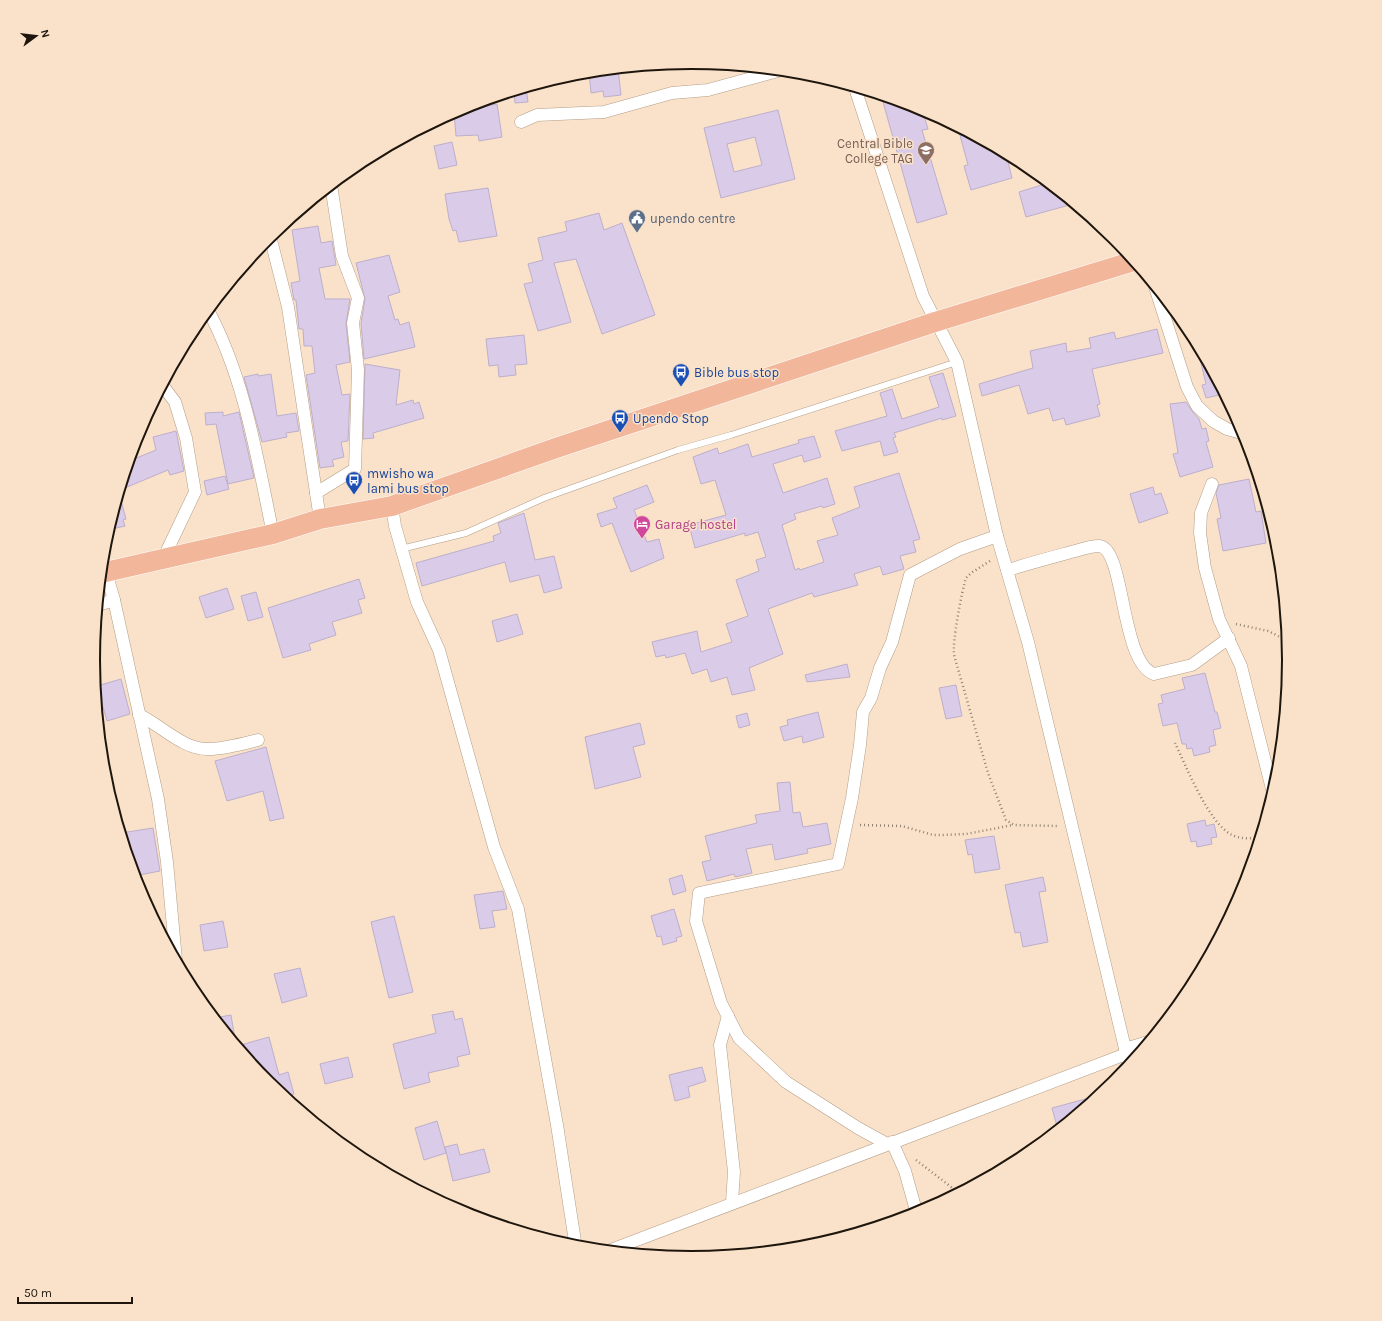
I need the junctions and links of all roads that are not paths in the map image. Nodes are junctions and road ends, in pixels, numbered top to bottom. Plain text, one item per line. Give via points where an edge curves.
1 (767, 74) edge
2 (857, 93) edge
3 (521, 122) dead end
4 (332, 190) edge
5 (272, 243) edge
6 (1129, 263) edge
7 (1159, 298) edge
8 (211, 316) edge
9 (935, 322) junction
10 (957, 362) junction
11 (165, 390) edge
12 (1236, 431) edge
13 (1212, 484) dead end
14 (316, 493) junction
15 (392, 506) junction
16 (320, 519) junction
17 (273, 534) junction
18 (997, 536) junction
19 (401, 549) junction
20 (163, 559) junction
21 (1008, 570) junction
22 (107, 571) edge
23 (106, 579) edge
24 (114, 600) junction
25 (103, 603) edge
26 (1229, 638) junction
27 (139, 715) junction
28 (258, 740) dead end
29 (1270, 781) edge
30 (175, 949) edge
31 (728, 1016) junction
32 (1138, 1049) edge
33 (1127, 1056) edge
34 (889, 1143) junction
35 (732, 1202) junction
36 (915, 1208) edge
37 (575, 1241) edge
38 (617, 1247) edge

1 - 3 street via 708,90 672,93 604,112 537,115
2 - 9 street via 923,296
4 - 14 street via 342,256 358,298 353,323 358,370 355,468
5 - 14 street via 288,307
6 - 9 highway
7 - 12 street via 1187,388 1197,406 1213,421
8 - 17 street via 227,349 240,385
9 - 10 street
9 - 15 highway via 556,448
10 - 18 street
10 - 19 lane via 671,453 544,498 466,533
11 - 20 street via 175,402 186,438 195,492
13 - 26 street via 1201,513 1200,533 1205,568 1219,619
14 - 16 street
15 - 16 highway
15 - 19 street
16 - 17 highway
17 - 20 highway
18 - 21 street
18 - 31 street via 960,549 910,575 892,642 880,668 871,698 863,712 848,825 838,864 699,894 696,921 721,1003
19 - 37 street via 417,602 439,650 494,847 518,909
20 - 22 highway
21 - 26 street via 1082,549 1105,547 1110,552 1116,571 1128,628 1139,657 1144,667 1154,674 1192,664
21 - 33 street via 1028,642
23 - 24 street
24 - 25 street
24 - 27 street
26 - 29 street via 1241,666
27 - 28 street via 195,747 207,750
27 - 30 street via 159,807
31 - 34 street via 739,1038 786,1082 845,1120
31 - 35 street via 720,1045 734,1172
32 - 33 street
33 - 34 street
34 - 35 street
34 - 36 street via 905,1171
35 - 38 street

